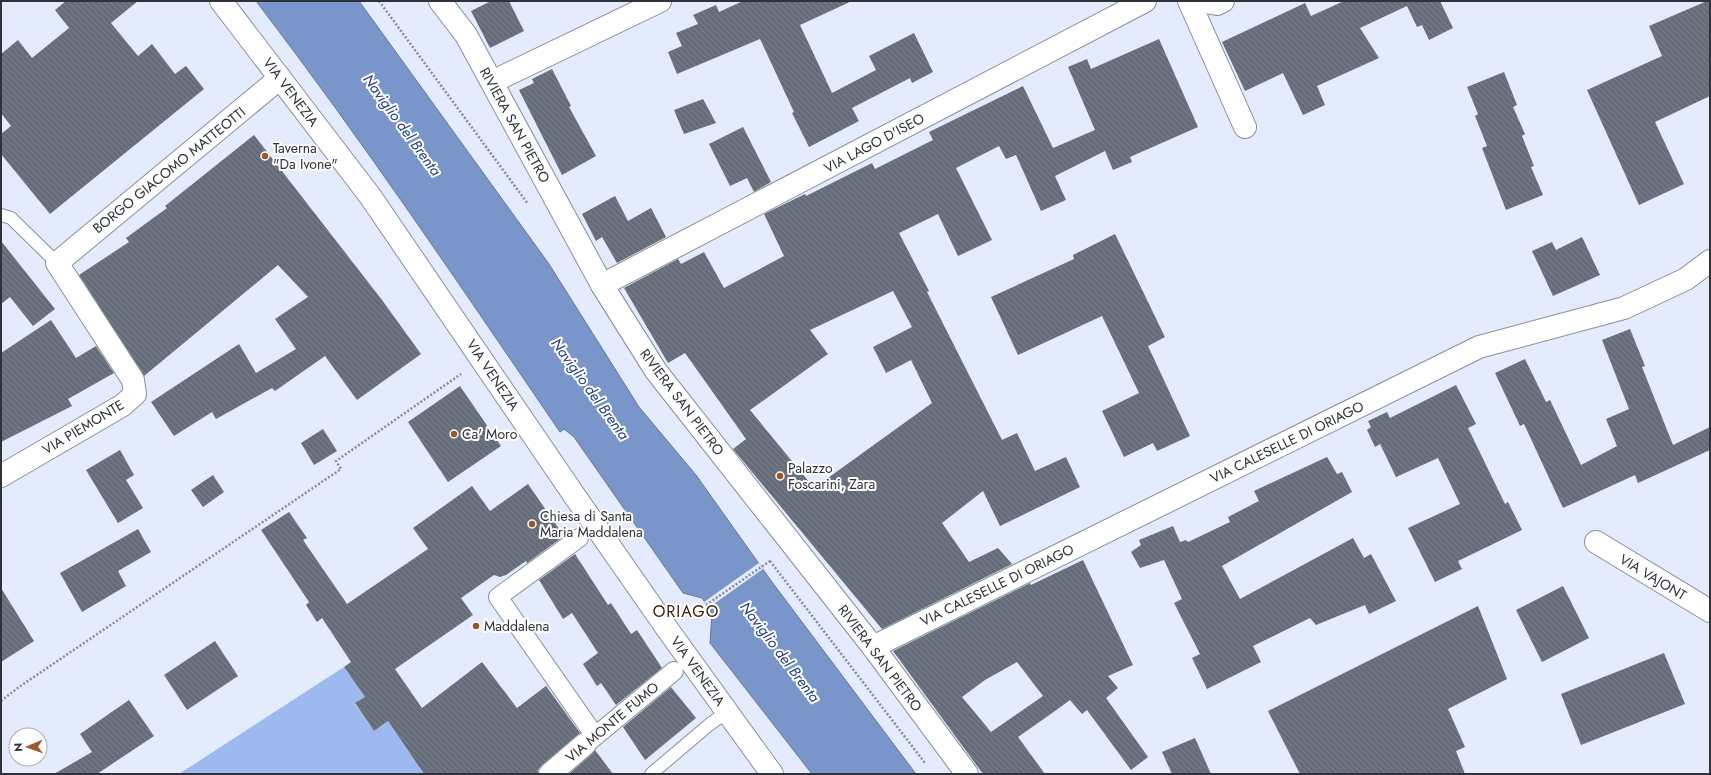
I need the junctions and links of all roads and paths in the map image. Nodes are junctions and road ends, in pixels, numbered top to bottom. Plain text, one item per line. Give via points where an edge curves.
1 (221, 1) edge
2 (440, 1) edge
3 (660, 1) edge
4 (1145, 1) edge
5 (1189, 1) edge
6 (1200, 1) edge
7 (1223, 1) edge
8 (280, 78) junction
9 (492, 82) junction
10 (1245, 127) dead end
11 (1, 214) edge
12 (1710, 261) edge
13 (57, 263) junction
14 (602, 285) junction
15 (482, 358) junction
16 (1, 476) edge
17 (579, 538) dead end
18 (1596, 542) dead end
19 (770, 561) dead end
20 (761, 567) dead end
21 (706, 605) dead end
22 (1710, 611) edge
23 (872, 647) junction
24 (674, 671) dead end
25 (1, 701) edge
26 (727, 712) junction
27 (590, 740) junction
28 (929, 768) dead end
29 (550, 774) edge
30 (651, 774) edge
31 (772, 774) edge
32 (967, 774) edge

1 - 8 street, VIA VENEZIA
2 - 9 street, RIVIERA SAN PIETRO via 466,35
3 - 9 street
4 - 14 street, VIA LAGO D'ISEO
5 - 10 street
6 - 7 street via 1217,4
8 - 13 street, BORGO GIACOMO MATTEOTTI
8 - 15 street, VIA VENEZIA via 370,196
9 - 14 street, RIVIERA SAN PIETRO
11 - 13 lane via 11,218
12 - 23 street, VIA CALESELLE DI ORIAGO via 1686,279 1624,308 1479,347
13 - 16 street, VIA PIEMONTE via 133,380 135,394 123,405
14 - 23 street, RIVIERA SAN PIETRO via 656,371
15 - 25 path via 336,461 341,469
15 - 26 street, VIA VENEZIA via 579,502
17 - 27 street via 498,597
18 - 22 street, VIA VAJONT
19 - 28 path
20 - 21 path
23 - 32 street, RIVIERA SAN PIETRO
24 - 27 street, VIA MONTE FUMO
26 - 30 lane
26 - 31 street, VIA VENEZIA
27 - 29 street, VIA MONTE FUMO

